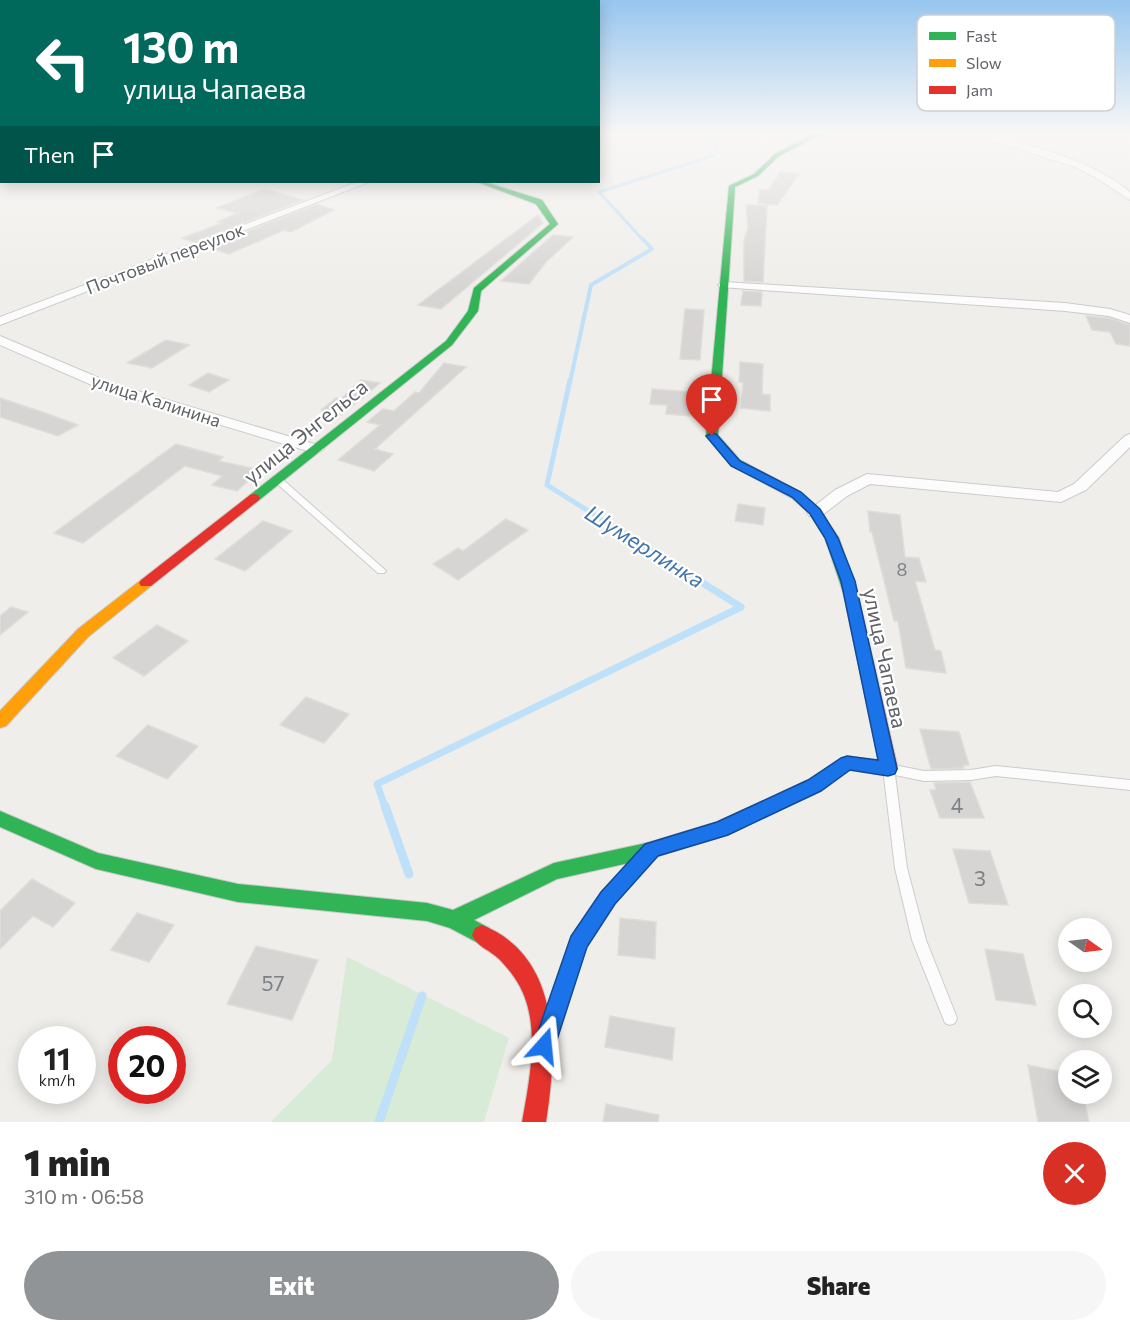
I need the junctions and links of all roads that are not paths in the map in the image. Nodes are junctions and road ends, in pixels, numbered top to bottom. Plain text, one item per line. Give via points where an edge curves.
1 (358, 184) edge
2 (487, 184) edge
3 (736, 184) edge
4 (1113, 184) edge
5 (1130, 197) edge
6 (724, 285) junction
7 (1130, 319) edge
8 (0, 321) edge
9 (0, 340) edge
10 (1130, 439) edge
11 (316, 449) junction
12 (278, 480) junction
13 (815, 512) junction
14 (381, 571) dead end
15 (0, 722) edge
16 (888, 769) junction
17 (1130, 785) edge
18 (0, 819) edge
19 (651, 850) junction
20 (454, 920) junction
21 (950, 1018) dead end
22 (544, 1046) junction
23 (534, 1122) edge

1 - 8 street, Почтовый переулок
2 - 11 street, улица Энгельса via 539,202 554,224 477,290 473,311 449,343
3 - 6 street, улица Чапаева via 732,186
4 - 5 street
6 - 7 street via 1065,307
6 - 13 street, улица Чапаева via 712,436 735,464 796,495
9 - 11 street, улица Калинина via 106,386
10 - 13 street via 1080,488 1061,496 867,479
11 - 12 street, улица Энгельса
12 - 14 lane
12 - 15 street, улица Энгельса via 83,633
13 - 16 street, улица Чапаева via 832,538 848,581
16 - 17 lane via 924,776 996,771
16 - 19 street via 847,763 814,785 721,829
16 - 21 lane via 901,868 919,940
18 - 20 street via 96,861 227,891 427,912
19 - 20 street via 554,871
19 - 22 lane via 608,898 578,942
20 - 22 street via 490,940 523,970 538,1005
22 - 23 street

